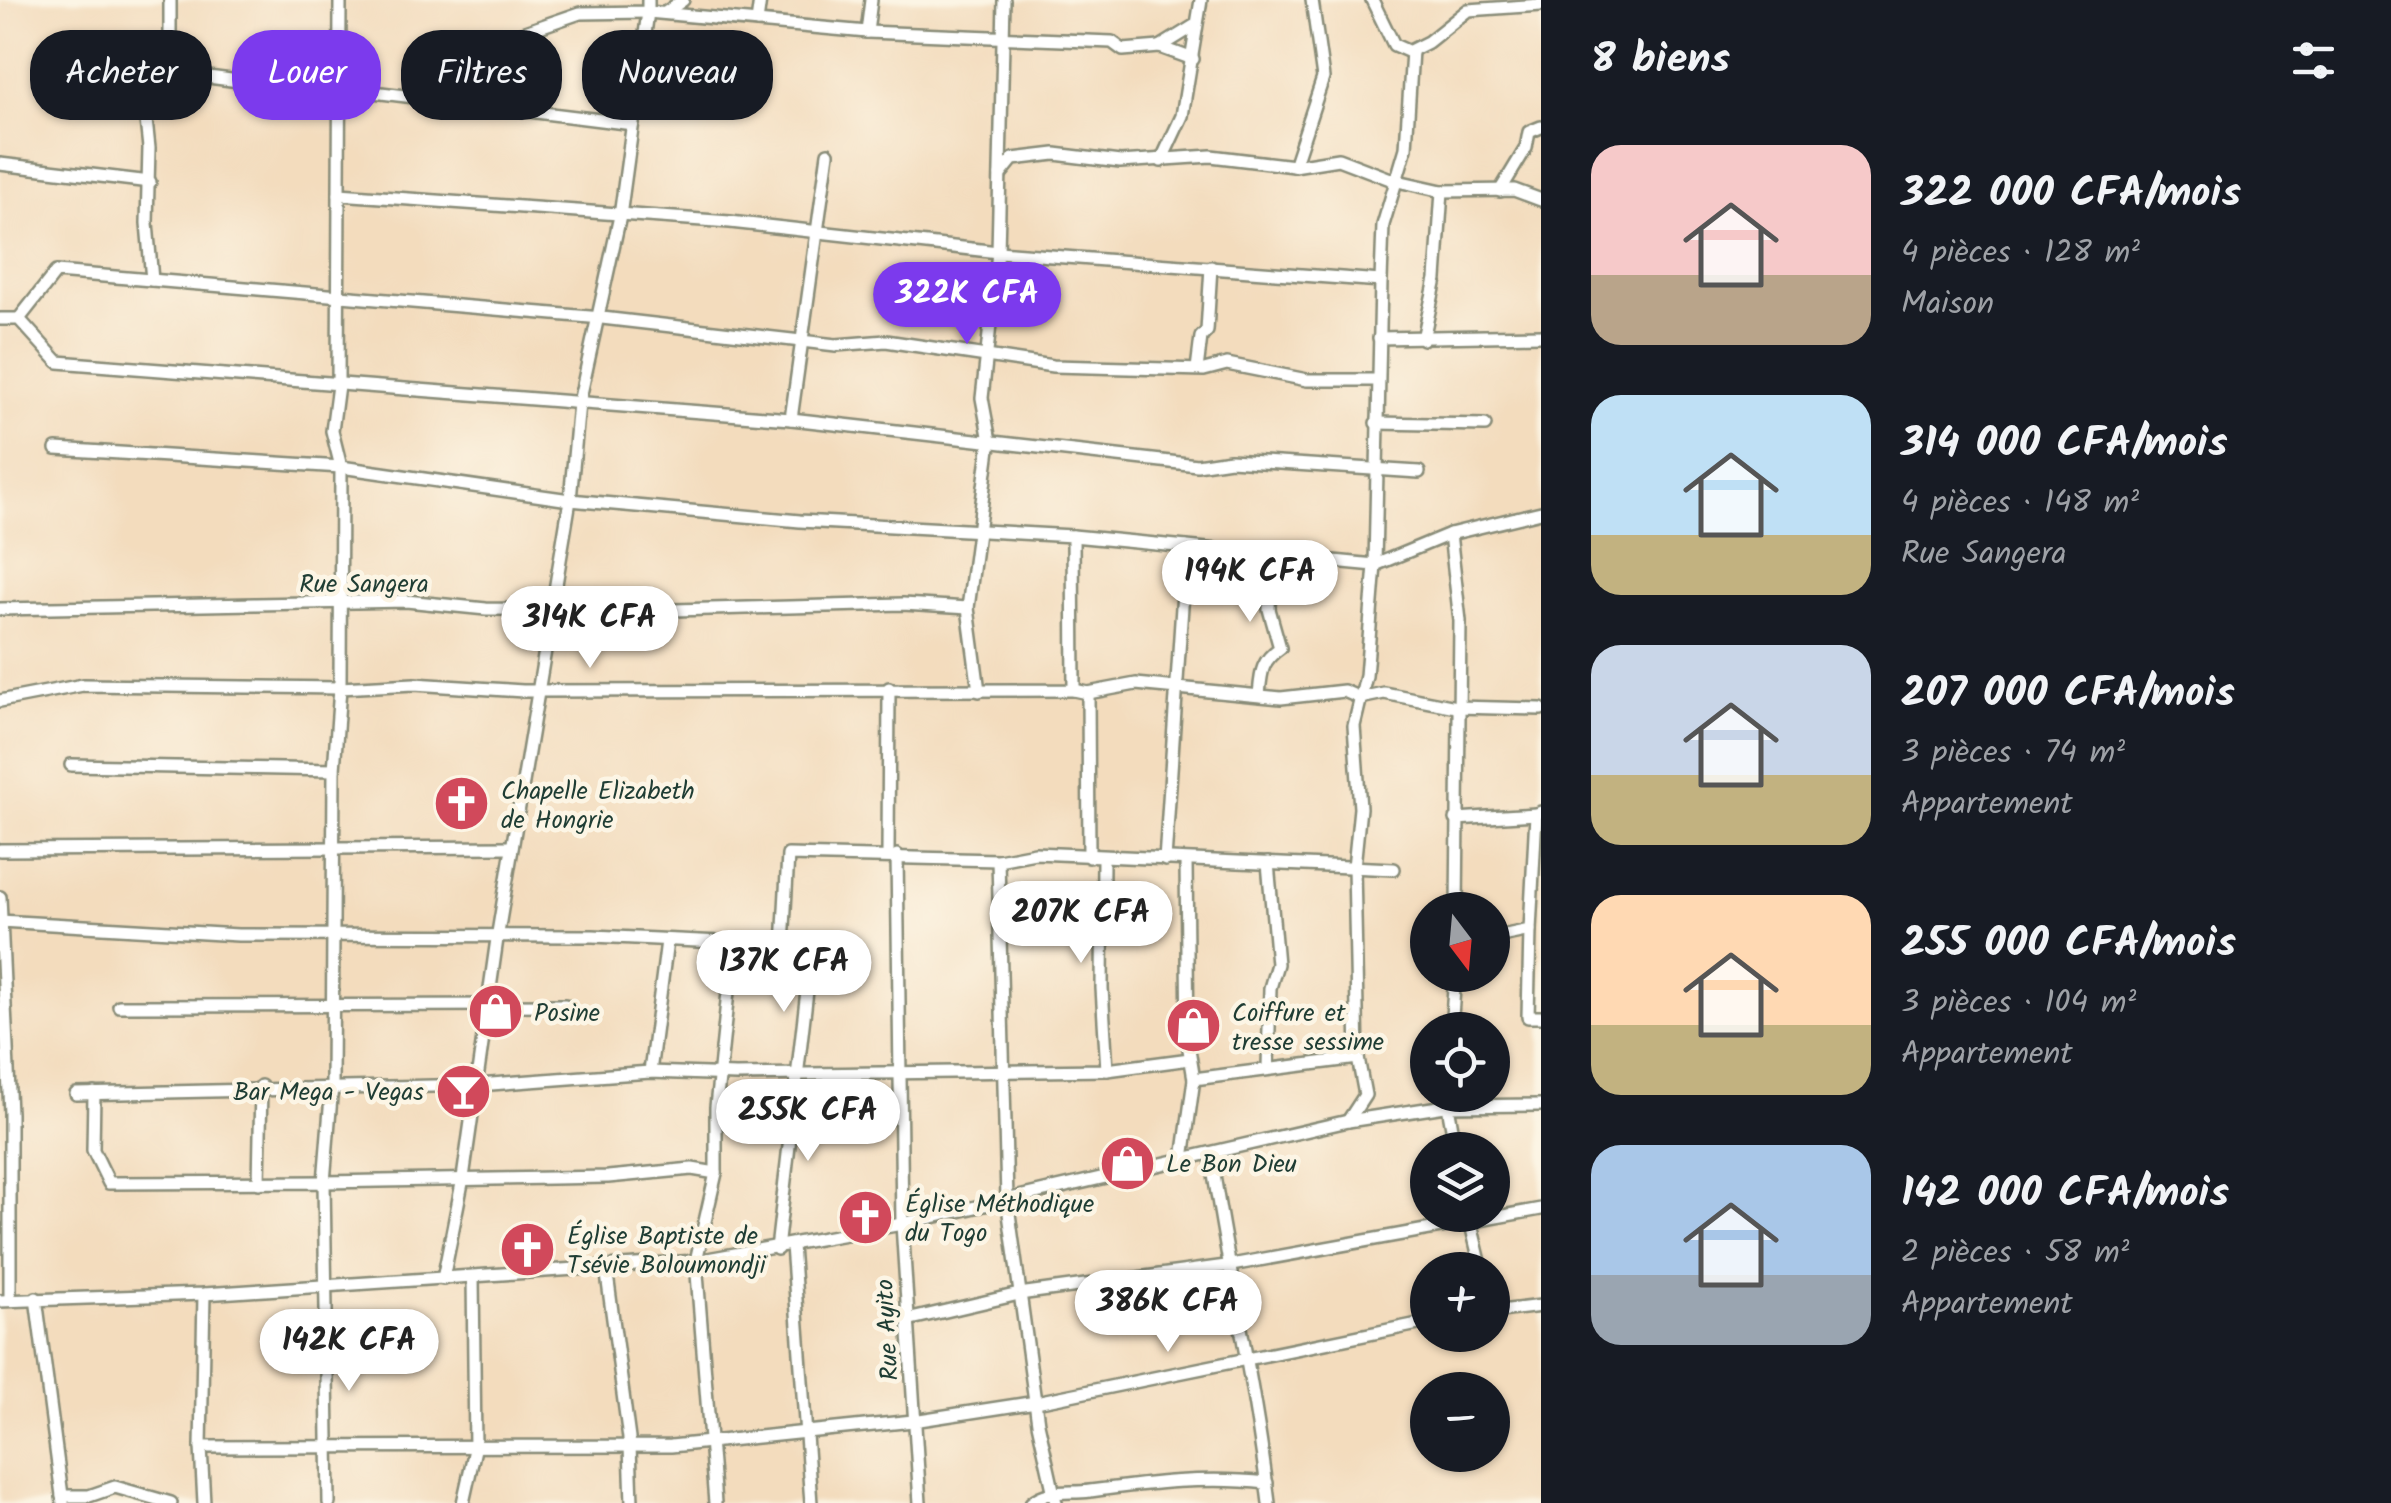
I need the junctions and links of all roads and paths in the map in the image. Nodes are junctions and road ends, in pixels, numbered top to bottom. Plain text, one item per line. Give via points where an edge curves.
1 (170, 0) edge
2 (340, 0) edge
3 (683, 0) edge
4 (760, 0) edge
5 (871, 0) edge
6 (1004, 0) edge
7 (1201, 0) edge
8 (1312, 0) edge
9 (1372, 0) edge
10 (1459, 0) edge
11 (1541, 5) edge
12 (648, 6) edge
13 (665, 13) junction
14 (1464, 13) junction
15 (757, 22) junction
16 (1194, 26) junction
17 (170, 30) edge
18 (339, 30) edge
19 (530, 30) edge
20 (866, 32) junction
21 (1002, 39) junction
22 (1160, 47) junction
23 (1412, 53) junction
24 (1193, 59) junction
25 (562, 116) edge
26 (145, 120) edge
27 (338, 120) edge
28 (633, 124) junction
29 (1541, 127) edge
30 (828, 154) dead end
31 (1161, 161) junction
32 (0, 164) edge
33 (1294, 166) junction
34 (1000, 174) junction
35 (1394, 180) junction
36 (150, 182) junction
37 (1442, 191) junction
38 (1500, 192) junction
39 (339, 194) junction
40 (1541, 200) edge
41 (620, 216) junction
42 (819, 235) junction
43 (998, 252) junction
44 (1211, 267) junction
45 (152, 280) junction
46 (1381, 280) junction
47 (336, 295) junction
48 (0, 318) edge
49 (602, 318) junction
50 (19, 319) junction
51 (1541, 335) edge
52 (1379, 338) junction
53 (1422, 339) junction
54 (804, 342) junction
55 (987, 354) junction
56 (1197, 369) junction
57 (1378, 380) junction
58 (338, 385) junction
59 (580, 403) junction
60 (790, 419) junction
61 (1376, 423) junction
62 (1484, 425) dead end
63 (990, 441) junction
64 (56, 450) dead end
65 (341, 467) junction
66 (1374, 470) junction
67 (1420, 472) dead end
68 (570, 500) junction
69 (1541, 512) edge
70 (980, 531) junction
71 (1450, 534) junction
72 (1074, 536) junction
73 (1186, 547) junction
74 (1271, 555) junction
75 (1375, 565) junction
76 (339, 605) junction
77 (551, 606) junction
78 (968, 608) junction
79 (0, 610) edge
80 (340, 688) junction
81 (889, 688) junction
82 (979, 690) junction
83 (1074, 690) junction
84 (1176, 690) junction
85 (538, 691) junction
86 (1088, 693) junction
87 (1260, 695) junction
88 (1360, 698) junction
89 (0, 701) edge
90 (1456, 707) junction
91 (1541, 709) edge
92 (71, 764) dead end
93 (334, 770) junction
94 (1538, 813) edge
95 (1456, 819) junction
96 (512, 847) junction
97 (0, 850) edge
98 (336, 852) junction
99 (893, 855) junction
100 (1089, 858) junction
101 (998, 860) junction
102 (1103, 860) junction
103 (1165, 860) junction
104 (1186, 862) junction
105 (1268, 863) junction
106 (1354, 867) junction
107 (1394, 869) dead end
108 (1457, 892) edge
109 (0, 897) edge
110 (1, 921) edge
111 (1530, 930) junction
112 (1510, 934) edge
113 (334, 937) junction
114 (497, 939) junction
115 (667, 941) junction
116 (734, 944) junction
117 (784, 944) junction
118 (565, 1005) dead end
119 (119, 1006) dead end
120 (488, 1006) junction
121 (333, 1008) junction
122 (1541, 1017) edge
123 (1358, 1058) junction
124 (1190, 1059) junction
125 (1268, 1068) junction
126 (1004, 1070) junction
127 (1107, 1070) junction
128 (650, 1072) junction
129 (900, 1074) junction
130 (722, 1075) junction
131 (799, 1075) junction
132 (1194, 1078) junction
133 (332, 1085) junction
134 (478, 1085) junction
135 (261, 1086) junction
136 (94, 1092) junction
137 (76, 1094) dead end
138 (1510, 1103) edge
139 (1541, 1105) edge
140 (1410, 1108) edge
141 (1348, 1121) junction
142 (1211, 1154) junction
143 (1183, 1159) junction
144 (716, 1173) junction
145 (463, 1178) junction
146 (324, 1182) junction
147 (259, 1183) junction
148 (1007, 1198) junction
149 (1541, 1209) edge
150 (1510, 1213) edge
151 (902, 1224) junction
152 (1410, 1230) edge
153 (792, 1245) junction
154 (778, 1248) junction
155 (696, 1261) junction
156 (1226, 1266) junction
157 (606, 1267) junction
158 (474, 1277) junction
159 (442, 1280) junction
160 (325, 1285) junction
161 (204, 1294) junction
162 (1020, 1294) junction
163 (36, 1298) junction
164 (5, 1300) edge
165 (1541, 1306) edge
166 (1510, 1310) edge
167 (907, 1320) junction
168 (1410, 1326) edge
169 (1248, 1360) junction
170 (1036, 1402) junction
171 (914, 1421) junction
172 (807, 1431) junction
173 (713, 1441) junction
174 (630, 1446) junction
175 (202, 1447) junction
176 (330, 1448) junction
177 (476, 1450) junction
178 (1267, 1484) junction
179 (1055, 1498) edge
180 (63, 1500) edge
181 (171, 1503) edge
182 (204, 1503) edge
183 (329, 1503) edge
184 (463, 1503) edge
185 (632, 1503) edge
186 (715, 1503) edge
187 (811, 1503) edge
188 (920, 1503) edge
189 (1030, 1503) edge
190 (1270, 1503) edge

1 - 17 street
2 - 18 street
3 - 13 street
4 - 15 street
5 - 20 street
6 - 21 street
7 - 16 street
8 - 33 street via 1323,78
9 - 23 street via 1394,46
10 - 14 street
11 - 14 street
12 - 13 street
12 - 19 street via 580,12
12 - 28 street
13 - 15 street
14 - 23 street
15 - 20 street
16 - 22 street
16 - 24 street
20 - 21 street
21 - 22 street
21 - 34 street
22 - 24 street
23 - 35 street via 1406,148
24 - 31 street via 1182,116
25 - 28 street
26 - 36 street
27 - 39 street
28 - 41 street
29 - 38 street via 1529,132
30 - 42 street
31 - 33 street via 1211,156
31 - 34 street via 1055,154 1013,159
32 - 36 street
33 - 35 street via 1338,159
34 - 43 street
35 - 37 street
35 - 46 street
36 - 45 street
37 - 38 street
37 - 53 street via 1436,280
38 - 40 street
39 - 41 street
39 - 47 street
41 - 42 street
41 - 49 street
42 - 43 street
42 - 54 street
43 - 44 street
43 - 55 street
44 - 46 street
44 - 56 street
45 - 47 street
45 - 50 street via 56,272
46 - 52 street
47 - 49 street
47 - 58 street
48 - 50 street
49 - 54 street
49 - 59 street
50 - 58 street via 58,362
51 - 53 street
52 - 53 street
52 - 57 street
54 - 55 street via 886,341
54 - 60 street
55 - 56 street via 1053,366
55 - 63 street via 982,398
56 - 57 street via 1227,364 1307,380
57 - 61 street
58 - 59 street
58 - 65 street via 332,431
59 - 60 street
59 - 68 street
60 - 63 street
61 - 62 street
61 - 66 street
63 - 66 street via 1197,464 1230,460
63 - 70 street
64 - 65 street
65 - 68 street
65 - 76 street
66 - 67 street
66 - 75 street
68 - 70 street
68 - 77 street
69 - 71 street
70 - 72 street
70 - 78 street
71 - 75 street
71 - 90 street via 1460,590
72 - 73 street
72 - 83 street
73 - 74 street
73 - 84 street
74 - 75 street
74 - 87 street via 1269,609 1280,648 1260,673
75 - 88 street
76 - 77 street, Rue Sangera
76 - 79 street, Rue Sangera
76 - 80 street
77 - 78 street, Rue Sangera
77 - 85 street
78 - 82 street
80 - 85 street via 414,684
80 - 89 street via 83,685
80 - 93 street
81 - 82 street
81 - 85 street
81 - 99 street, Rue Ayito
82 - 83 street
83 - 86 street
84 - 86 street via 1136,684
84 - 87 street
84 - 103 street
85 - 96 street
86 - 100 street
87 - 88 street via 1344,691
88 - 90 street via 1384,694
88 - 106 street via 1354,726 1360,808
90 - 91 street
90 - 95 street
92 - 93 street
93 - 98 street
94 - 95 street
94 - 111 street
95 - 108 street
96 - 98 street
96 - 114 street
97 - 98 street
98 - 113 street
99 - 101 street
99 - 117 street via 788,855
99 - 129 street, Rue Ayito
100 - 101 street via 1035,854
100 - 102 street
101 - 126 street
102 - 103 street
102 - 127 street
103 - 104 street
104 - 105 street
104 - 124 street
105 - 106 street
105 - 125 street via 1277,964
106 - 107 street
106 - 123 street
109 - 110 street
110 - 113 street
110 - 164 street via 10,1113
111 - 112 street
111 - 122 street via 1528,1017
113 - 114 street
113 - 121 street
114 - 115 street
114 - 120 street
115 - 116 street
115 - 128 street
116 - 117 street
116 - 130 street
117 - 131 street via 809,956
118 - 120 street
119 - 121 street
120 - 121 street
120 - 134 street
121 - 133 street
123 - 125 street
123 - 141 street via 1365,1095
124 - 127 street
124 - 132 street
125 - 132 street
126 - 127 street
126 - 129 street
126 - 148 street
128 - 130 street
128 - 134 street
129 - 131 street
129 - 151 street, Rue Ayito
130 - 131 street
130 - 144 street
131 - 154 street
132 - 143 street
133 - 134 street
133 - 135 street
133 - 146 street
134 - 145 street
135 - 136 street
135 - 147 street
136 - 137 street
136 - 147 street via 92,1150 109,1183
138 - 139 street
140 - 141 street
141 - 142 street
142 - 143 street
142 - 156 street
143 - 148 street
144 - 145 street
144 - 155 street
145 - 146 street
145 - 159 street
146 - 147 street
146 - 160 street
148 - 151 street
148 - 162 street
149 - 150 street
151 - 153 street
151 - 167 street, Rue Ayito
152 - 156 street
153 - 154 street
153 - 172 street
154 - 155 street
155 - 157 street
155 - 173 street
156 - 162 street
156 - 169 street
157 - 158 street
157 - 174 street
158 - 159 street
158 - 177 street
159 - 160 street
160 - 161 street
160 - 176 street
161 - 163 street
161 - 175 street
162 - 167 street
162 - 170 street
163 - 164 street
163 - 180 street
165 - 166 street
167 - 171 street, Rue Ayito
168 - 169 street
169 - 170 street
169 - 178 street
170 - 171 street
170 - 179 street
171 - 172 street
171 - 188 street, Rue Ayito
172 - 173 street
172 - 187 street
173 - 174 street
173 - 186 street
174 - 177 street
174 - 185 street
175 - 176 street
175 - 182 street
176 - 177 street
176 - 183 street
177 - 184 street
178 - 179 street via 1160,1480
178 - 190 street
179 - 189 street
180 - 181 street via 115,1487

